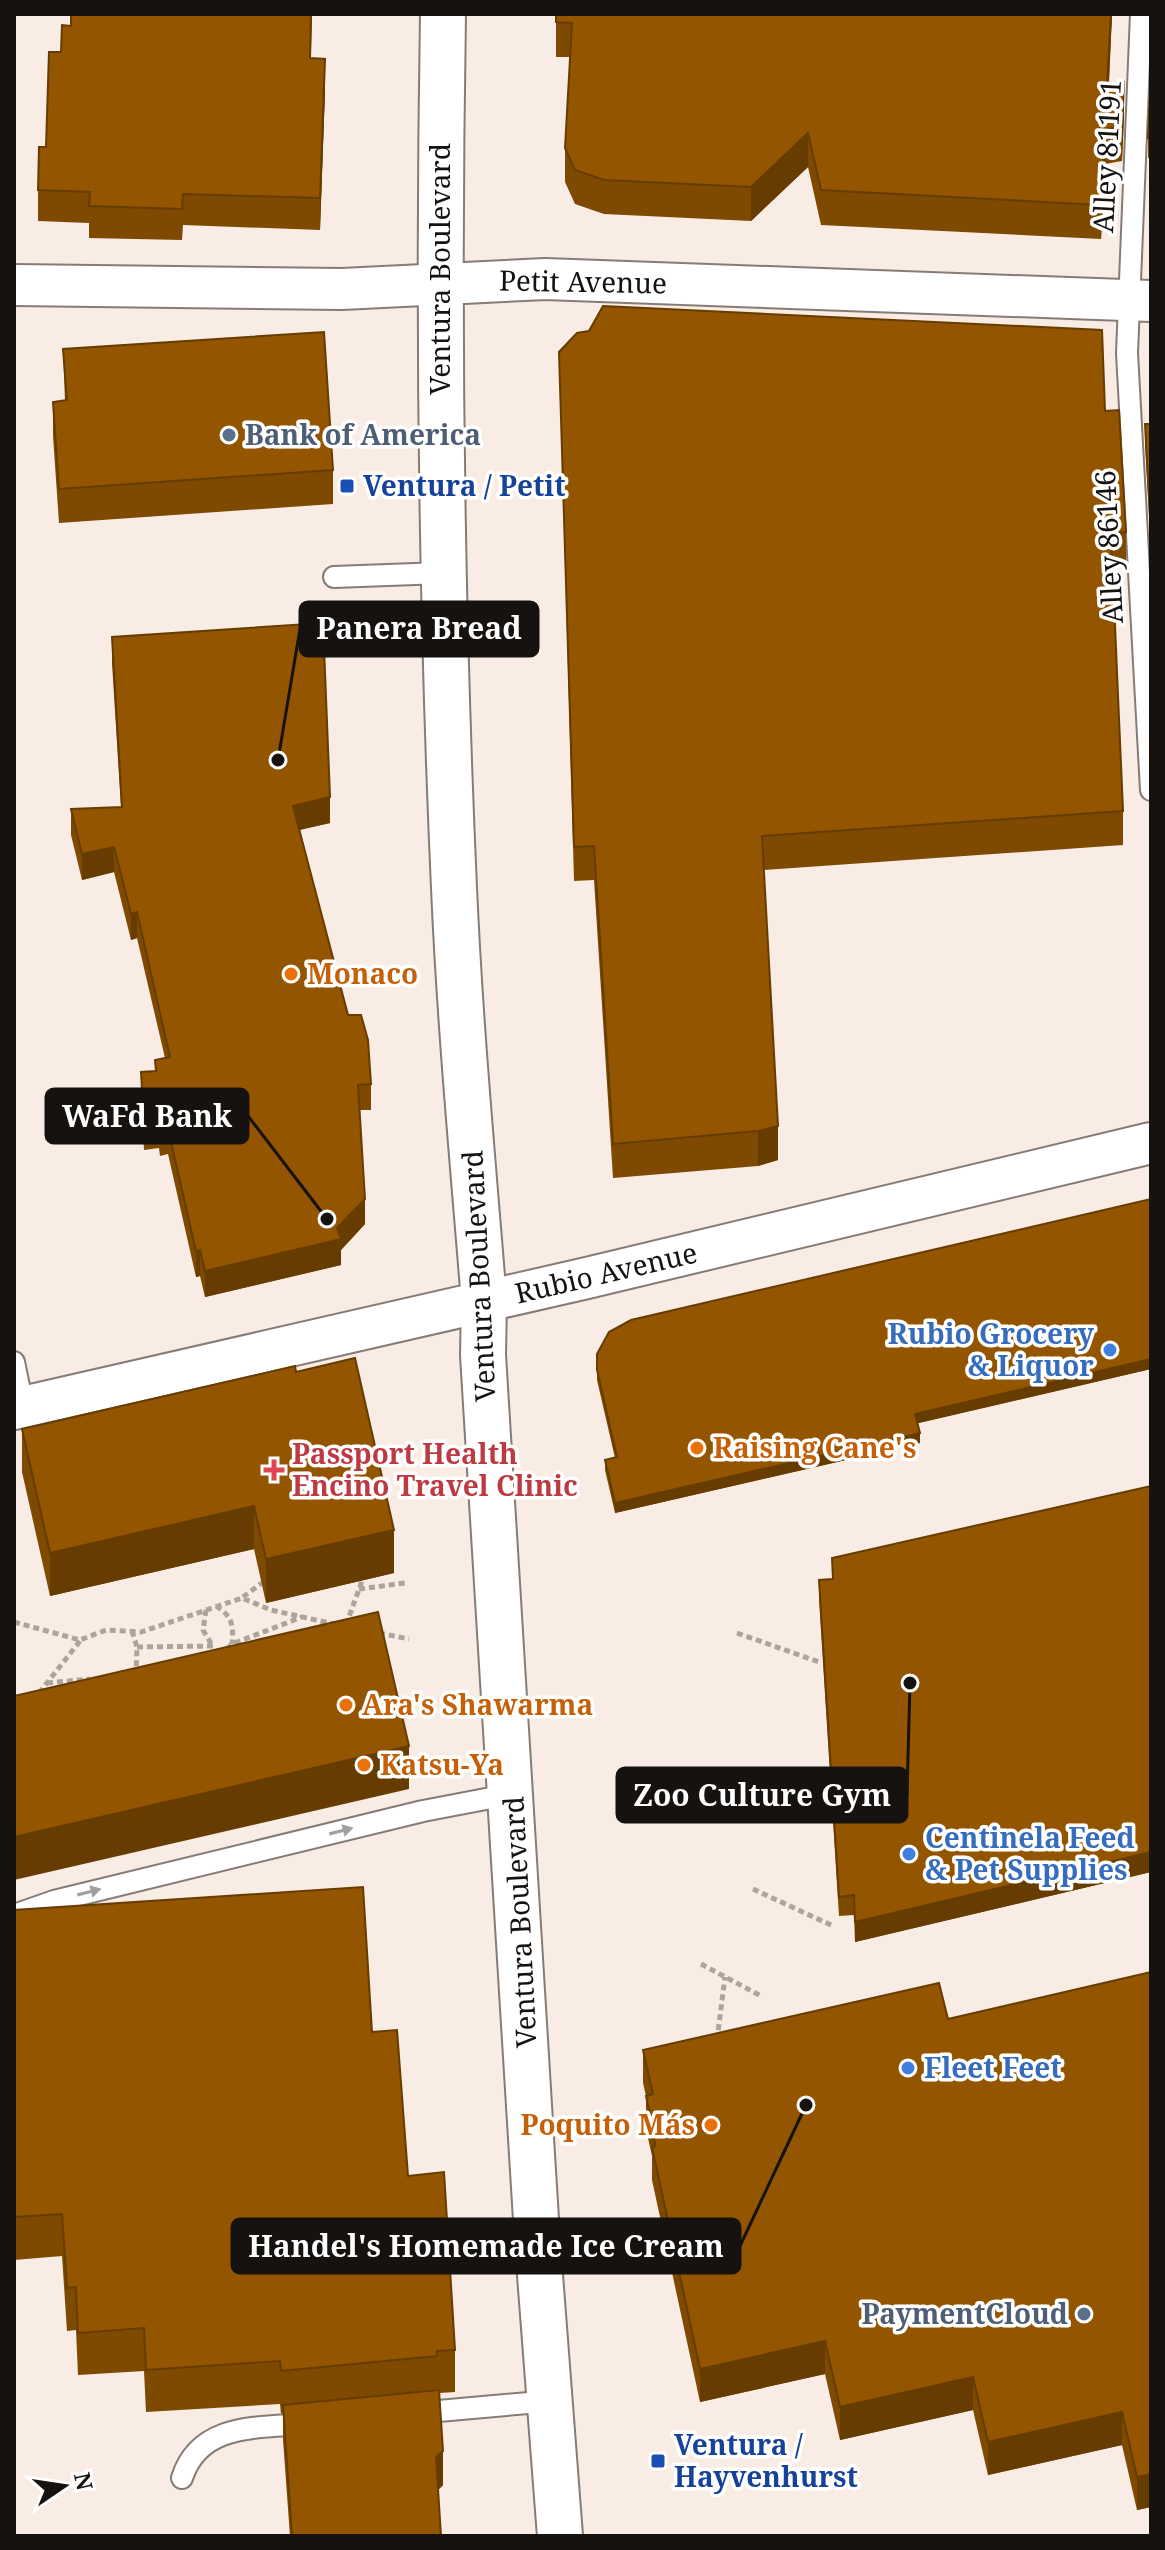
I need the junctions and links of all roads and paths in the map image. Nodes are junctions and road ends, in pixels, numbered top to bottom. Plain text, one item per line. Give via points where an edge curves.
1 (443, 14) edge
2 (1141, 14) edge
3 (439, 283) junction
4 (14, 285) edge
5 (1139, 301) edge
6 (442, 573) junction
7 (334, 577) dead end
8 (1151, 790) edge
9 (1151, 1143) edge
10 (484, 1301) junction
11 (14, 1362) edge
12 (19, 1407) edge
13 (362, 1581) edge
14 (262, 1583) edge
15 (405, 1583) dead end
16 (359, 1589) junction
17 (242, 1598) junction
18 (216, 1605) junction
19 (206, 1609) junction
20 (302, 1617) junction
21 (14, 1622) edge
22 (345, 1626) junction
23 (359, 1629) edge
24 (132, 1631) junction
25 (373, 1632) edge
26 (737, 1633) dead end
27 (344, 1639) edge
28 (409, 1639) dead end
29 (80, 1640) junction
30 (232, 1644) junction
31 (213, 1646) junction
32 (137, 1647) junction
33 (819, 1662) edge
34 (136, 1674) junction
35 (121, 1676) edge
36 (144, 1676) edge
37 (106, 1677) edge
38 (47, 1683) junction
39 (30, 1704) edge
40 (512, 1794) junction
41 (753, 1889) dead end
42 (14, 1915) edge
43 (833, 1926) dead end
44 (701, 1964) dead end
45 (725, 1977) junction
46 (761, 1996) dead end
47 (715, 2051) edge
48 (551, 2401) junction
49 (402, 2415) edge
50 (327, 2422) edge
51 (182, 2478) dead end
52 (560, 2536) edge

1 - 3 main road, Ventura Boulevard
2 - 5 lane, Alley 81191
3 - 4 street, Petit Avenue via 342,289
3 - 5 street, Petit Avenue via 545,279
3 - 6 main road, Ventura Boulevard
5 - 8 lane, Alley 86146 via 1127,353
6 - 7 lane
6 - 10 main road, Ventura Boulevard via 454,891
9 - 10 street, Rubio Avenue
10 - 12 street, Rubio Avenue
10 - 40 main road, Ventura Boulevard via 483,1355
11 - 12 lane
13 - 16 path
14 - 17 path
15 - 16 path
16 - 22 path
17 - 18 path
17 - 20 path
18 - 19 path
18 - 30 path via 232,1622
19 - 24 path
19 - 31 path via 203,1630
20 - 22 path
20 - 30 path
21 - 29 path
22 - 23 path
22 - 27 path
24 - 29 path via 106,1630
24 - 32 path
25 - 28 path
26 - 33 path
29 - 38 path
30 - 31 path via 224,1652
31 - 32 path
32 - 34 path
34 - 35 path
34 - 36 path
37 - 38 path
38 - 39 path
42 -> 40 lane via 423,1811
40 - 48 main road, Ventura Boulevard
41 - 43 path
44 - 45 path
45 - 46 path
45 - 47 path
48 - 49 lane
48 - 52 main road, Ventura Boulevard
50 - 51 lane via 236,2431 206,2441 188,2459

